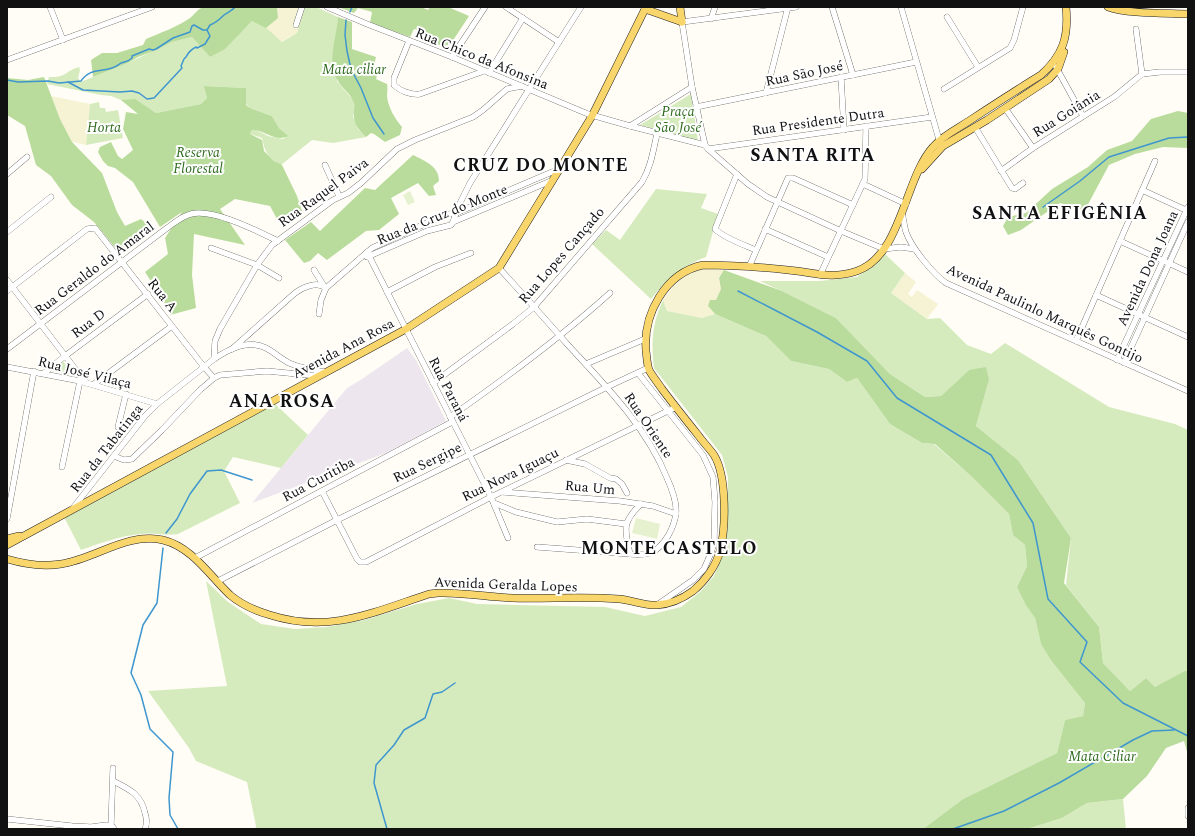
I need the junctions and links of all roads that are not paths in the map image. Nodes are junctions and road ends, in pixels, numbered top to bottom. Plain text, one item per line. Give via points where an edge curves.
1 (50, 7) edge
2 (152, 7) edge
3 (302, 7) edge
4 (327, 7) edge
5 (485, 7) edge
6 (506, 7) edge
7 (581, 7) edge
8 (715, 7) edge
9 (788, 7) edge
10 (796, 7) edge
11 (832, 7) edge
12 (901, 7) edge
13 (1023, 7) edge
14 (1066, 7) edge
15 (1071, 7) edge
16 (1108, 7) edge
17 (644, 8) edge
18 (680, 9) edge
19 (1188, 14) edge
20 (947, 17) dead end
21 (523, 18) junction
22 (675, 19) junction
23 (711, 19) junction
24 (682, 22) junction
25 (296, 25) dead end
26 (1136, 29) dead end
27 (63, 40) junction
28 (409, 41) junction
29 (559, 42) junction
30 (1064, 47) junction
31 (452, 57) junction
32 (7, 60) edge
33 (916, 62) junction
34 (1056, 66) junction
35 (978, 67) junction
36 (487, 72) junction
37 (1188, 72) edge
38 (1142, 74) junction
39 (853, 75) junction
40 (841, 77) junction
41 (522, 86) junction
42 (692, 87) junction
43 (529, 89) junction
44 (944, 89) dead end
45 (766, 93) junction
46 (696, 107) junction
47 (1004, 108) junction
48 (592, 116) junction
49 (1083, 116) junction
50 (932, 117) junction
51 (630, 126) junction
52 (866, 126) junction
53 (975, 127) junction
54 (844, 130) junction
55 (657, 134) junction
56 (941, 144) junction
57 (706, 147) junction
58 (1032, 148) junction
59 (27, 157) dead end
60 (1155, 161) dead end
61 (325, 165) dead end
62 (561, 168) junction
63 (1001, 171) junction
64 (7, 174) edge
65 (737, 174) junction
66 (553, 180) junction
67 (1023, 183) dead end
68 (863, 184) junction
69 (1142, 190) junction
70 (339, 196) junction
71 (51, 197) dead end
72 (777, 201) junction
73 (906, 204) junction
74 (853, 205) junction
75 (1188, 209) edge
76 (456, 213) junction
77 (902, 214) junction
78 (453, 222) junction
79 (1188, 222) edge
80 (765, 229) junction
81 (841, 231) junction
82 (7, 232) edge
83 (278, 241) junction
84 (1120, 241) junction
85 (885, 246) junction
86 (211, 248) dead end
87 (914, 249) junction
88 (756, 250) junction
89 (471, 253) dead end
90 (368, 254) junction
91 (828, 257) junction
92 (122, 262) junction
93 (1166, 262) junction
94 (257, 265) junction
95 (749, 267) junction
96 (499, 268) junction
97 (314, 270) dead end
98 (1188, 272) edge
99 (820, 275) junction
100 (279, 278) dead end
101 (7, 280) edge
102 (13, 287) junction
103 (325, 287) junction
104 (7, 291) edge
105 (387, 292) junction
106 (610, 292) dead end
107 (148, 294) junction
108 (1096, 295) junction
109 (534, 306) junction
110 (319, 314) dead end
111 (1139, 314) junction
112 (1145, 317) junction
113 (41, 324) junction
114 (172, 326) junction
115 (406, 328) junction
116 (560, 336) junction
117 (1188, 337) edge
118 (645, 339) junction
119 (1076, 341) junction
120 (7, 349) edge
121 (232, 349) junction
122 (65, 356) junction
123 (214, 359) junction
124 (1117, 360) junction
125 (1124, 363) junction
126 (586, 364) junction
127 (7, 367) edge
128 (204, 367) junction
129 (648, 368) junction
130 (34, 371) junction
131 (326, 372) junction
132 (44, 373) junction
133 (638, 374) junction
134 (318, 376) junction
135 (214, 378) junction
136 (80, 381) junction
137 (86, 382) junction
138 (433, 383) junction
139 (94, 384) junction
140 (607, 387) junction
141 (1188, 391) edge
142 (126, 394) junction
143 (157, 404) junction
144 (676, 408) junction
145 (669, 411) junction
146 (451, 419) junction
147 (637, 425) junction
148 (118, 427) dead end
149 (469, 455) junction
150 (114, 456) junction
151 (566, 460) junction
152 (62, 466) dead end
153 (322, 491) junction
154 (500, 492) junction
155 (627, 494) dead end
156 (491, 497) junction
157 (494, 503) junction
158 (641, 504) junction
159 (73, 509) junction
160 (676, 514) junction
161 (7, 519) edge
162 (337, 520) junction
163 (626, 524) junction
164 (27, 534) junction
165 (508, 538) dead end
166 (7, 539) edge
167 (7, 545) edge
168 (537, 547) dead end
169 (630, 554) junction
170 (195, 558) junction
171 (7, 559) edge
172 (218, 581) junction
173 (656, 605) junction
174 (114, 768) dead end
175 (113, 781) junction
176 (1188, 808) edge
177 (1188, 816) edge
178 (7, 819) edge
179 (112, 827) edge
180 (145, 829) edge

1 - 27 street
2 - 27 street
3 - 25 street
4 - 28 street, Rua Chico da Afonsina
5 - 31 street
6 - 21 street
7 - 29 street
8 - 23 street
9 - 10 street
9 - 23 street
9 - 45 street
11 - 39 street
12 - 33 street
13 - 35 street via 1010,48
14 - 30 main road
15 - 30 main road
16 - 19 main road via 1119,10
17 - 22 main road
17 - 48 main road
18 - 22 main road
18 - 24 main road
20 - 35 street
21 - 29 street
21 - 36 street
22 - 24 main road
23 - 24 street
24 - 42 street
26 - 38 street
27 - 32 street
28 - 31 street, Rua Chico da Afonsina
28 - 36 street via 393,82 401,90 416,94 426,93
29 - 43 street
30 - 34 main road
31 - 36 street, Rua Chico da Afonsina
33 - 39 street, Rua São José
33 - 50 street
34 - 47 main road via 1043,84
34 - 49 street
34 - 56 main road
35 - 44 street
36 - 41 street, Rua Chico da Afonsina
37 - 38 street
38 - 49 street, Rua Goiânia via 1114,97
39 - 40 street, Rua São José
40 - 45 street, Rua São José
40 - 54 street
41 - 43 street, Rua Chico da Afonsina
41 - 70 street, Rua Raquel Paiva via 506,89 473,117 397,149 364,181 348,193
42 - 46 street
42 - 51 street
43 - 48 street, Rua Chico da Afonsina
43 - 76 street via 470,183
45 - 46 street, Rua São José
46 - 57 street
47 - 53 main road
47 - 58 street
48 - 51 street, Rua Chico da Afonsina
48 - 62 main road
49 - 58 street, Rua Goiânia
50 - 52 street, Rua Presidente Dutra
50 - 56 street
51 - 55 street
52 - 54 street, Rua Presidente Dutra
52 - 68 street via 866,173
53 - 56 main road
53 - 63 street
54 - 57 street, Rua Presidente Dutra
55 - 57 street
55 - 109 street, Rua Lopes Cançado via 652,160 642,182
56 - 73 main road, Avenida Geralda Lopes via 932,148 923,161
57 - 65 street
58 - 63 street, Rua Goiânia
59 - 64 street
60 - 69 street
61 - 70 street
62 - 66 main road
62 - 76 street, Rua da Cruz do Monte
63 - 67 street via 1015,190
65 - 72 street via 756,190
65 - 88 street via 715,229
66 - 78 street, Rua da Cruz do Monte
66 - 96 main road
68 - 73 street
68 - 74 street
69 - 75 street
69 - 84 street
70 - 83 street, Rua Raquel Paiva
71 - 82 street
72 - 74 street via 788,178 793,178
72 - 80 street
72 - 81 street
73 - 77 main road, Avenida Geralda Lopes
74 - 81 street
75 - 93 street, Avenida Dona Joana
76 - 78 street
76 - 90 street, Rua da Cruz do Monte via 378,245
77 - 85 main road, Avenida Geralda Lopes
77 - 87 street, Avenida Paulinlo Marquês Gontijo via 906,232
78 - 90 street, Rua da Cruz do Monte
79 - 93 street, Avenida Dona Joana
80 - 88 street
80 - 91 street
81 - 85 street
81 - 91 street
83 - 92 street, Rua Geraldo do Amaral via 236,222 199,212 180,219
83 - 94 street, Rua Raquel Paiva
84 - 93 street
84 - 108 street
85 - 87 street
85 - 99 main road, Avenida Geralda Lopes via 867,266 857,271
86 - 94 street
87 - 119 street, Avenida Paulinlo Marquês Gontijo via 946,283
88 - 95 street
89 - 105 street via 435,267
90 - 103 street, Rua da Cruz do Monte
90 - 105 street, Rua Paraná
91 - 99 street
92 - 102 street, Rua A via 93,227
92 - 107 street, Rua A
92 - 113 street, Rua Geraldo do Amaral
93 - 98 street
93 - 111 street, Avenida Dona Joana
93 - 112 street, Avenida Dona Joana
94 - 100 street
94 - 123 street, Rua Raquel Paiva via 220,329 215,341
95 - 99 main road, Avenida Geralda Lopes
95 - 118 main road, Avenida Geralda Lopes via 703,264 684,272 665,287 656,301
96 - 109 street, Rua Oriente
96 - 115 main road, Avenida Ana Rosa
97 - 103 street
101 - 102 street
102 - 104 street
102 - 113 street
103 - 110 street
103 - 121 street via 312,286 298,291
105 - 115 street, Rua Paraná
106 - 116 street, Rua Curitiba
107 - 114 street, Rua A
107 - 122 street, Rua D
108 - 111 street
108 - 119 street
109 - 116 street, Rua Oriente
109 - 138 street, Rua Lopes Cançado
111 - 112 street
111 - 124 street, Avenida Dona Joana
112 - 117 street
112 - 125 street, Avenida Dona Joana
113 - 120 street, Rua Geraldo do Amaral
113 - 122 street
114 - 128 street, Rua A
114 - 139 street
115 - 131 main road, Avenida Ana Rosa
115 - 138 street, Rua Paraná
116 - 126 street, Rua Oriente
116 - 146 street, Rua Curitiba
118 - 126 street
118 - 129 main road, Avenida Geralda Lopes
119 - 124 street, Avenida Paulinlo Marquês Gontijo
121 - 123 street, Rua da Tabatinga
121 - 131 street, Rua da Tabatinga via 248,345 259,346 291,364
122 - 132 street, Rua D
122 - 137 street
123 - 128 street, Rua da Tabatinga
124 - 125 street, Avenida Paulinlo Marquês Gontijo
125 - 141 street, Avenida Paulinlo Marquês Gontijo
126 - 140 street, Rua Oriente
127 - 130 street, Rua José Vilaça
128 - 135 street, Rua A
128 - 143 street, Rua da Tabatinga
129 - 133 street, Rua Sergipe
129 - 144 main road, Avenida Geralda Lopes
130 - 132 street, Rua José Vilaça
130 - 161 street
131 - 134 main road, Avenida Ana Rosa
132 - 136 street, Rua José Vilaça
133 - 140 street, Rua Sergipe
133 - 145 street
134 - 135 street via 266,371 226,374
134 - 159 main road, Avenida Ana Rosa
135 - 150 street via 132,459 124,460
136 - 137 street, Rua José Vilaça
136 - 152 street
137 - 139 street, Rua José Vilaça
138 - 146 street, Rua Paraná
139 - 142 street, Rua José Vilaça
140 - 147 street, Rua Oriente
140 - 149 street, Rua Sergipe
142 - 143 street, Rua José Vilaça
142 - 148 street
143 - 150 street, Rua da Tabatinga
144 - 145 street, Rua Nova Iguaçu
144 - 173 main road, Avenida Geralda Lopes via 715,456 722,475 722,538 715,564 695,589 684,597
145 - 147 street, Rua Nova Iguaçu
145 - 173 street via 703,455 713,477 715,529 711,553 704,569 693,580
146 - 149 street, Rua Paraná
146 - 153 street, Rua Curitiba
147 - 151 street, Rua Nova Iguaçu
147 - 160 street, Rua Oriente via 664,470 674,498
149 - 156 street, Rua Paraná
149 - 162 street, Rua Sergipe
150 - 159 street, Rua da Tabatinga
151 - 154 street, Rua Nova Iguaçu
151 - 155 street via 585,464 616,479
153 - 162 street
153 - 170 street, Rua Curitiba
154 - 156 street, Rua Nova Iguaçu
154 - 158 street, Rua Um
156 - 157 street, Rua Paraná
156 - 162 street, Rua Nova Iguaçu via 362,562 357,559
157 - 163 street via 516,512 557,522 586,518
157 - 165 street, Rua Paraná
158 - 160 street, Rua Um
158 - 163 street
159 - 164 main road, Avenida Ana Rosa
160 - 169 street, Rua Oriente via 671,531 656,549 649,554
162 - 172 street, Rua Sergipe
163 - 169 street
164 - 166 main road, Avenida Ana Rosa
164 - 167 main road, Avenida Ana Rosa
168 - 169 street, Rua Oriente
170 - 171 main road, Avenida Geralda Lopes via 163,540 148,539 124,543 62,564 37,565
170 - 172 main road, Avenida Geralda Lopes
172 - 173 main road, Avenida Geralda Lopes via 238,600 255,610 280,618 310,623 348,620 438,593 510,598 619,599
174 - 175 street
175 - 179 street
175 - 180 street via 131,790 143,804 147,818
176 - 177 street
178 - 179 street via 72,826

